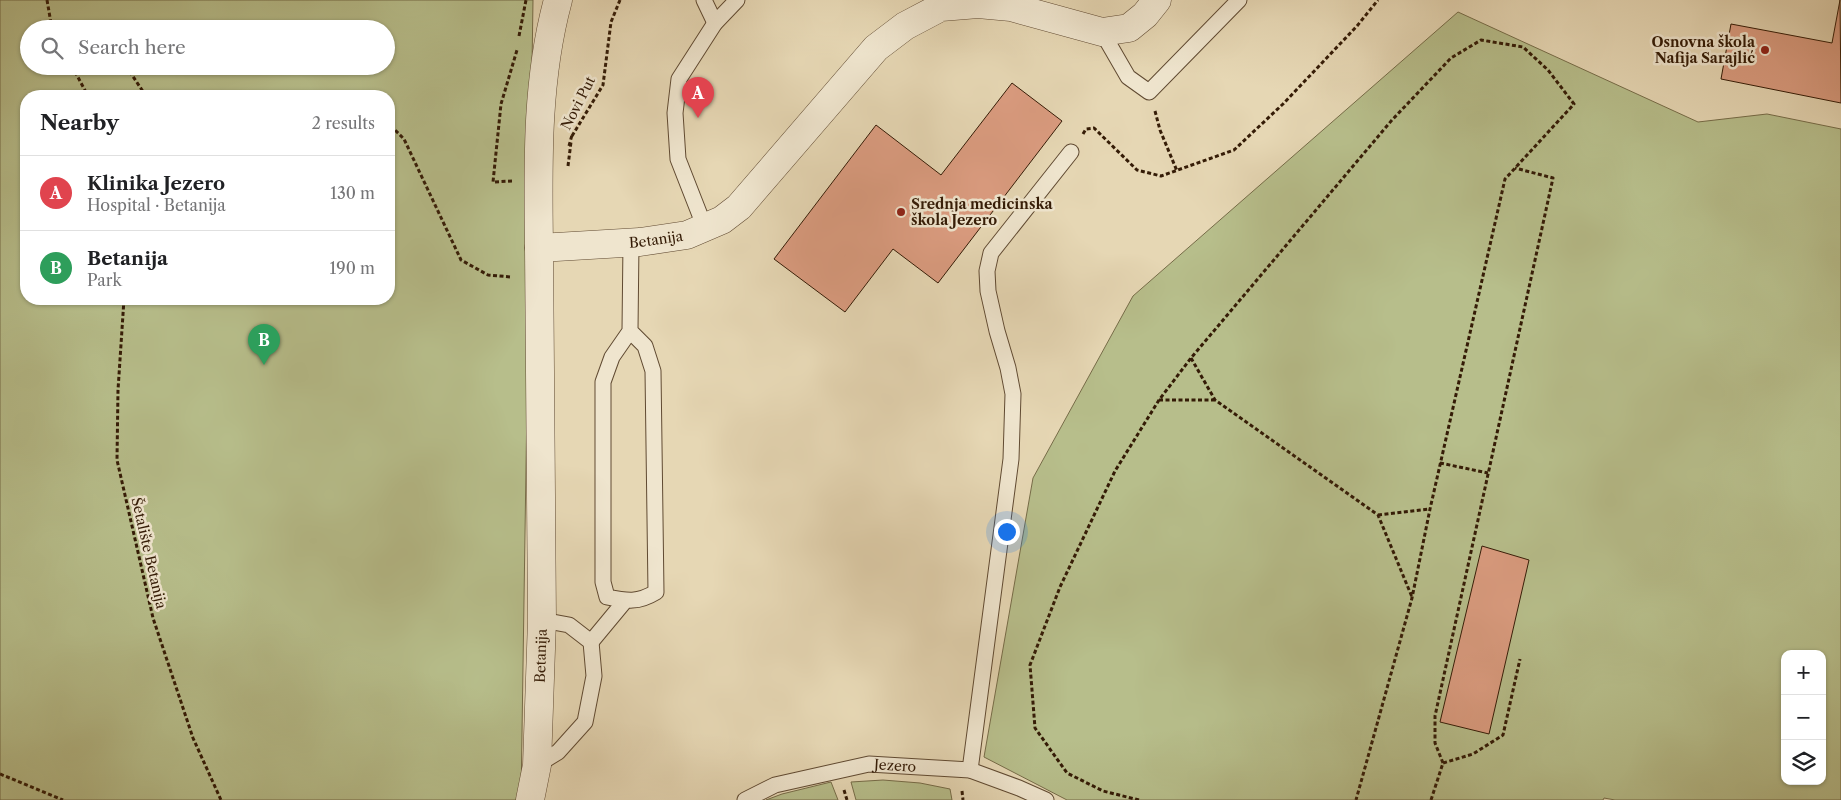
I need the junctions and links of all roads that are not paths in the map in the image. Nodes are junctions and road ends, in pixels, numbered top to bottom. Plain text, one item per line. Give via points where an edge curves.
1 (558, 0) edge
2 (704, 0) edge
3 (737, 0) edge
4 (1157, 0) edge
5 (1239, 0) edge
6 (1014, 3) edge
7 (715, 23) junction
8 (1102, 32) junction
9 (1071, 152) road end
10 (705, 228) junction
11 (631, 242) junction
12 (539, 248) junction
13 (630, 331) junction
14 (625, 601) junction
15 (542, 620) junction
16 (591, 642) junction
17 (537, 765) junction
18 (970, 770) junction
19 (530, 800) edge
20 (745, 800) edge
21 (1046, 800) edge

1 - 12 street via 539,119
2 - 7 lane
3 - 7 lane
4 - 8 street, Betanija via 1129,28
5 - 8 lane via 1149,92 1128,77
6 - 8 street, Betanija
6 - 10 street, Betanija via 941,6 905,26 876,48 739,207
7 - 10 lane via 679,79 675,113 678,160
9 - 18 lane via 991,253 987,272 988,290 1013,394 1013,420 1011,459
10 - 11 street, Betanija via 687,235
11 - 12 street, Betanija
11 - 13 lane
12 - 15 street, Betanija
13 - 14 lane via 612,357 603,382 603,582 607,597
13 - 14 lane via 645,346 653,371 656,592 644,599
14 - 16 lane
15 - 16 lane via 568,625
15 - 17 street, Betanija
16 - 17 lane via 594,676 585,722 558,752
17 - 19 street, Betanija
18 - 20 lane, Jezero via 868,764 775,785
18 - 21 lane, Jezero

